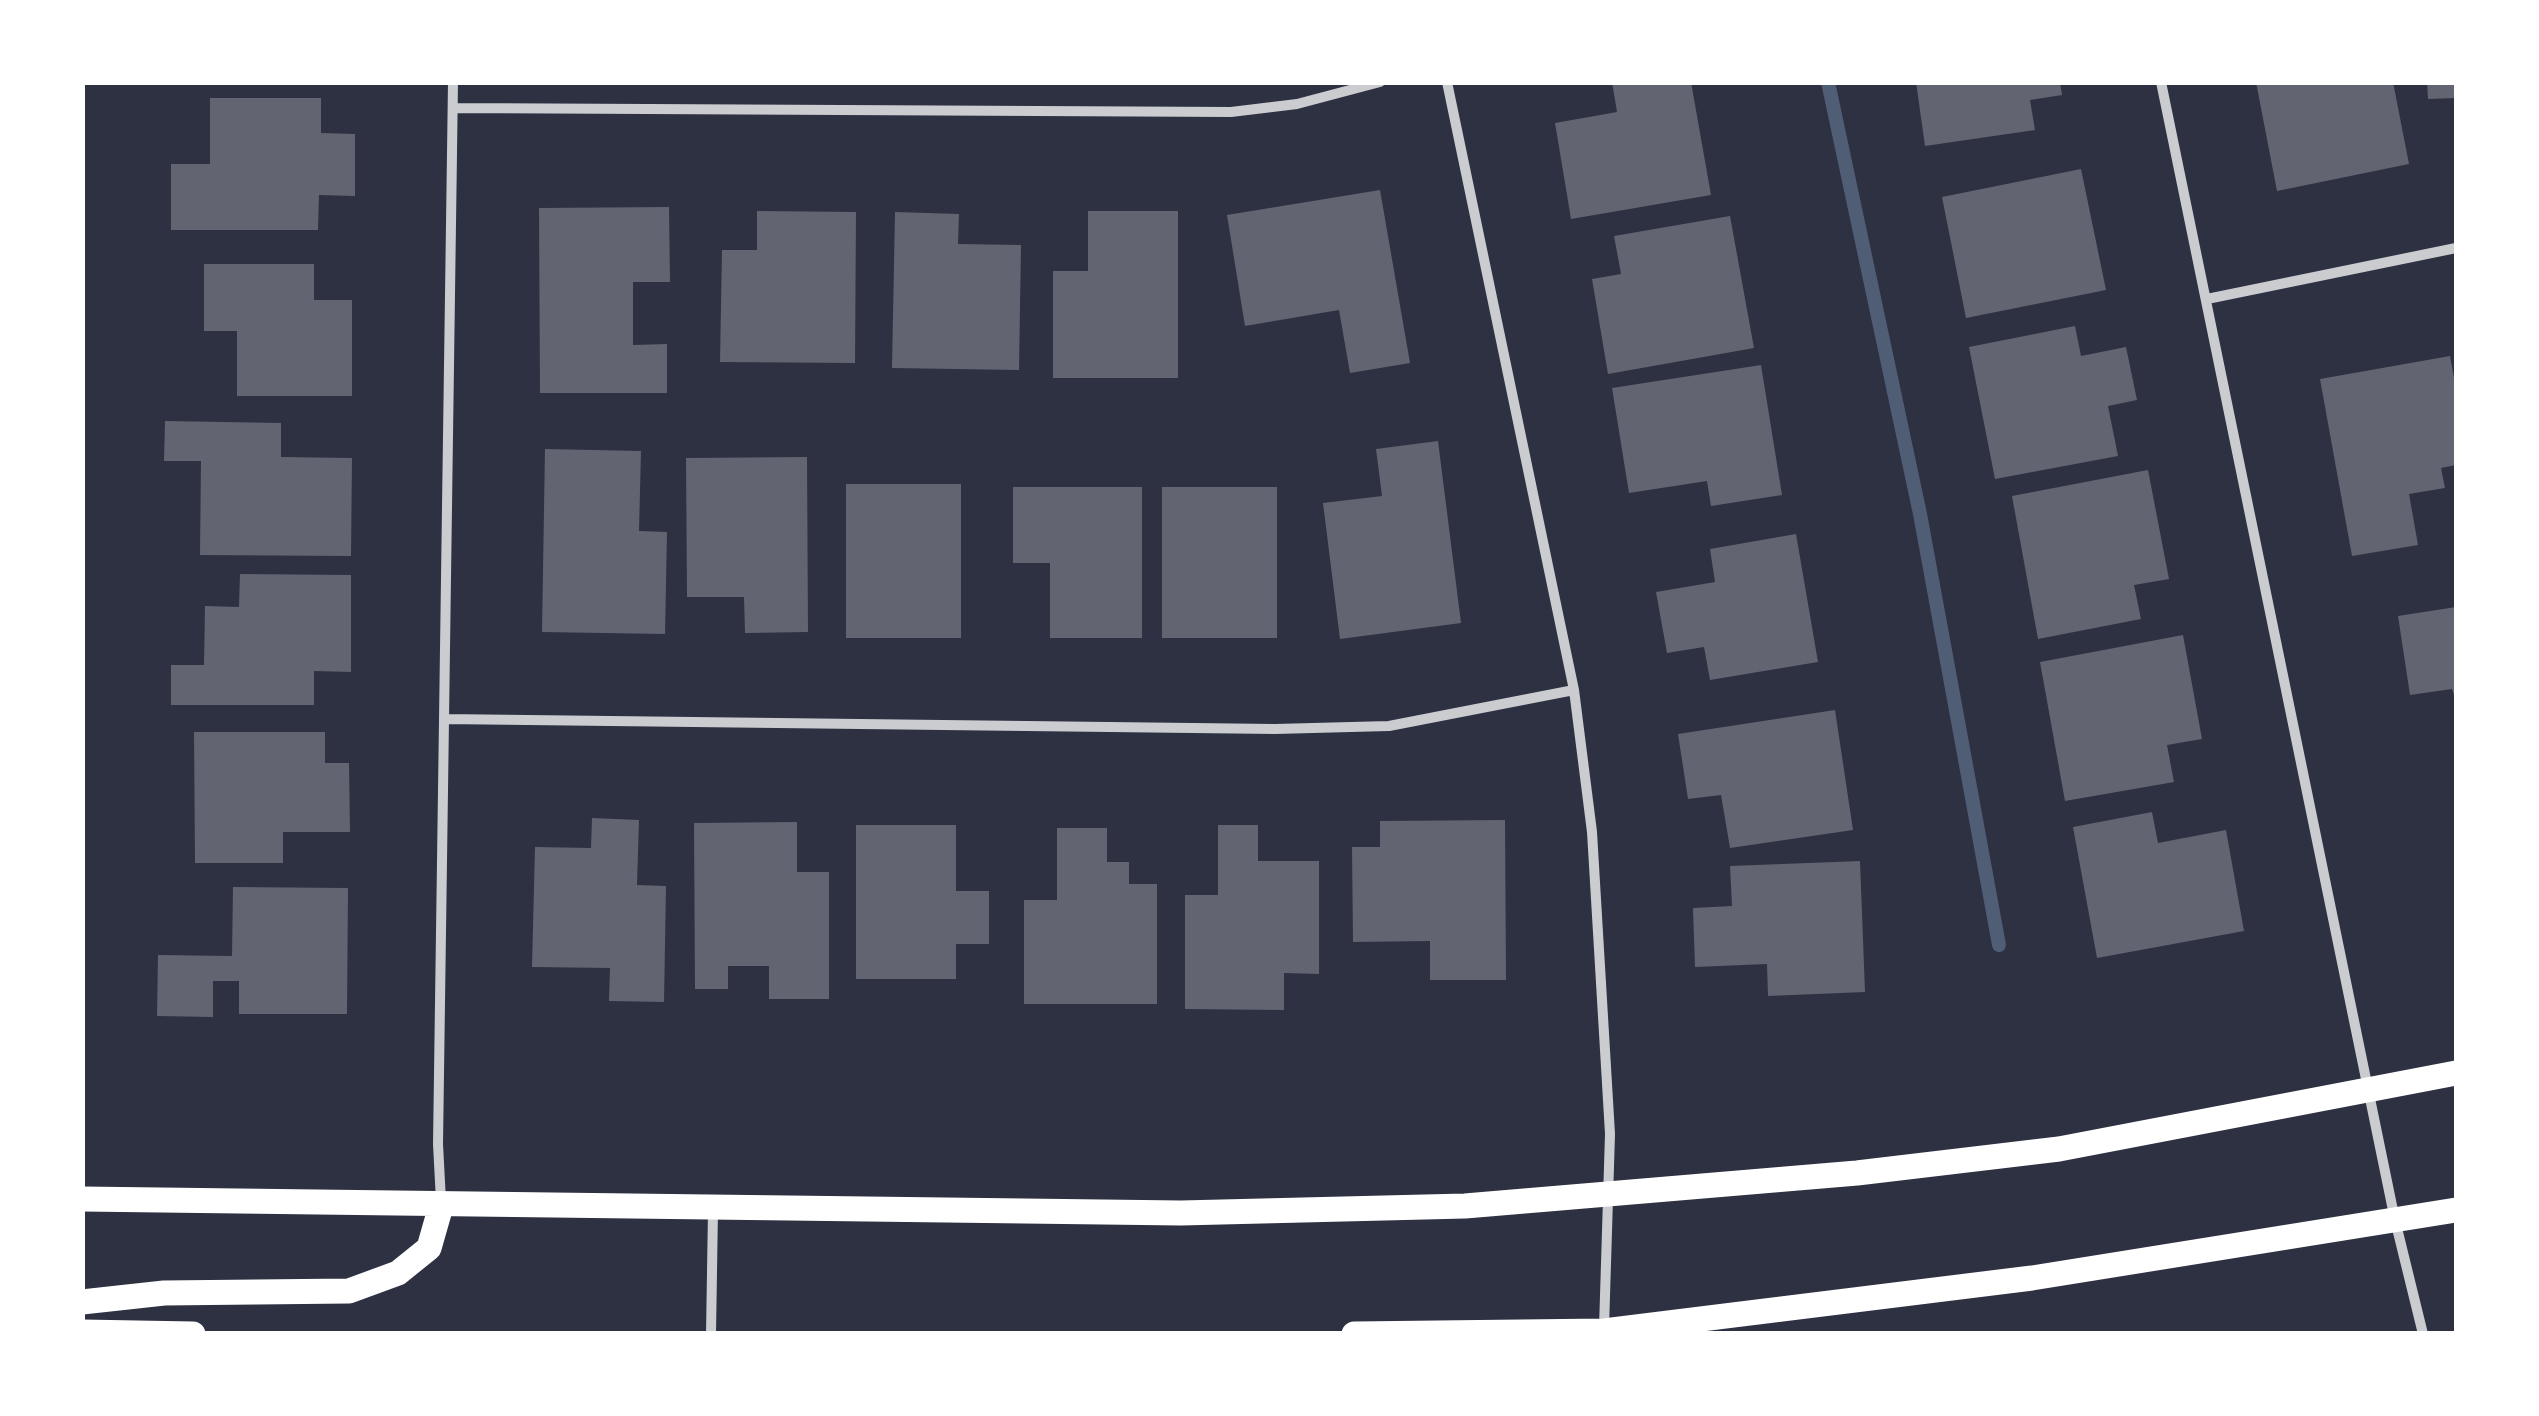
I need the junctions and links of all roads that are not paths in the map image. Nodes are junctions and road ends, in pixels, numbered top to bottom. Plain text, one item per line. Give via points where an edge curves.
1 (453, 82) edge
2 (1380, 82) edge
3 (1447, 82) edge
4 (2161, 82) edge
5 (452, 108) junction
6 (2456, 248) edge
7 (2207, 299) junction
8 (1574, 690) junction
9 (444, 719) junction
10 (2456, 1073) edge
11 (2370, 1092) junction
12 (1608, 1196) junction
13 (82, 1199) edge
14 (441, 1206) junction
15 (713, 1209) junction
16 (2456, 1210) edge
17 (2395, 1220) junction
18 (82, 1302) edge
19 (82, 1332) edge
20 (1604, 1332) edge
21 (193, 1334) edge
22 (711, 1334) edge
23 (1354, 1334) edge
24 (2424, 1334) edge

1 - 5 street
2 - 5 street via 1231,112
3 - 8 street
4 - 7 street
5 - 9 street
6 - 7 street
7 - 11 street
8 - 9 street via 1389,726 1275,729
8 - 12 street via 1592,832
9 - 14 street
10 - 11 main road
11 - 12 main road via 2059,1149
11 - 17 street
12 - 15 main road via 1200,1213
12 - 20 street
13 - 14 main road
14 - 15 main road
14 - 18 main road via 428,1248 398,1272 349,1291 164,1292
15 - 22 street
16 - 17 main road
17 - 20 main road via 2032,1278
17 - 24 street
19 - 21 main road
20 - 23 main road

